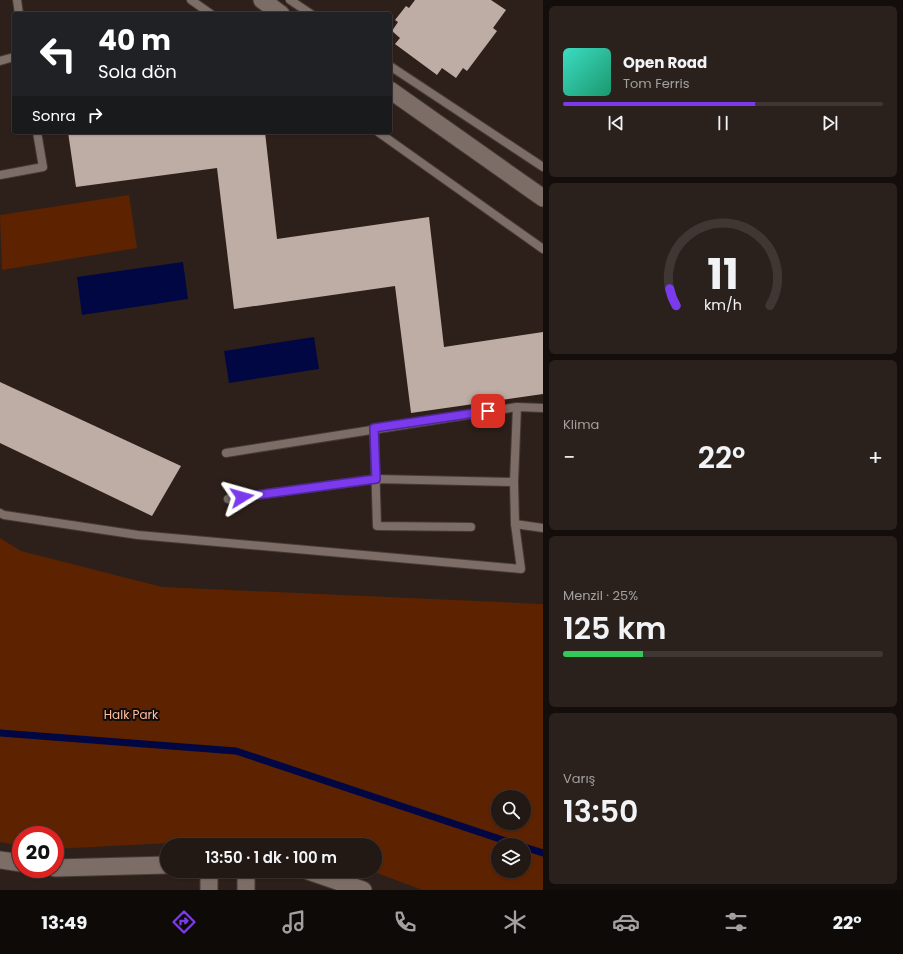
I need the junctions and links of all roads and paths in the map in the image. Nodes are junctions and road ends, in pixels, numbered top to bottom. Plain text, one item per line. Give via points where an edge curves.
1 (17, 0) edge
2 (191, 0) edge
3 (262, 0) edge
4 (290, 0) edge
5 (19, 12) edge
6 (208, 12) edge
7 (279, 12) edge
8 (308, 12) edge
9 (12, 58) edge
10 (0, 61) edge
11 (392, 67) edge
12 (392, 91) edge
13 (37, 134) edge
14 (381, 134) edge
15 (543, 167) edge
16 (0, 175) edge
17 (543, 198) edge
18 (543, 249) edge
19 (517, 407) junction
20 (543, 408) edge
21 (374, 428) junction
22 (226, 453) dead end
23 (376, 479) junction
24 (514, 482) junction
25 (228, 499) dead end
26 (0, 513) edge
27 (515, 524) junction
28 (471, 527) dead end
29 (543, 528) edge
30 (0, 860) edge
31 (12, 862) edge
32 (160, 865) edge
33 (64, 868) edge
34 (209, 878) edge
35 (246, 878) edge
36 (328, 878) edge
37 (209, 890) edge
38 (246, 890) edge
39 (363, 890) edge

1 - 5 lane
2 - 6 lane
3 - 7 street
4 - 8 lane
9 - 10 lane
11 - 15 lane
12 - 17 street
13 - 16 lane via 43,167
14 - 18 lane
19 - 20 lane
19 - 21 lane
19 - 24 lane
21 - 22 lane
21 - 23 lane
23 - 24 lane
23 - 25 lane
23 - 28 lane via 377,526
24 - 27 lane
26 - 27 lane via 4,516 138,535 521,569
27 - 29 lane
30 - 31 street
32 - 33 street
34 - 37 street
35 - 38 street
36 - 39 street

